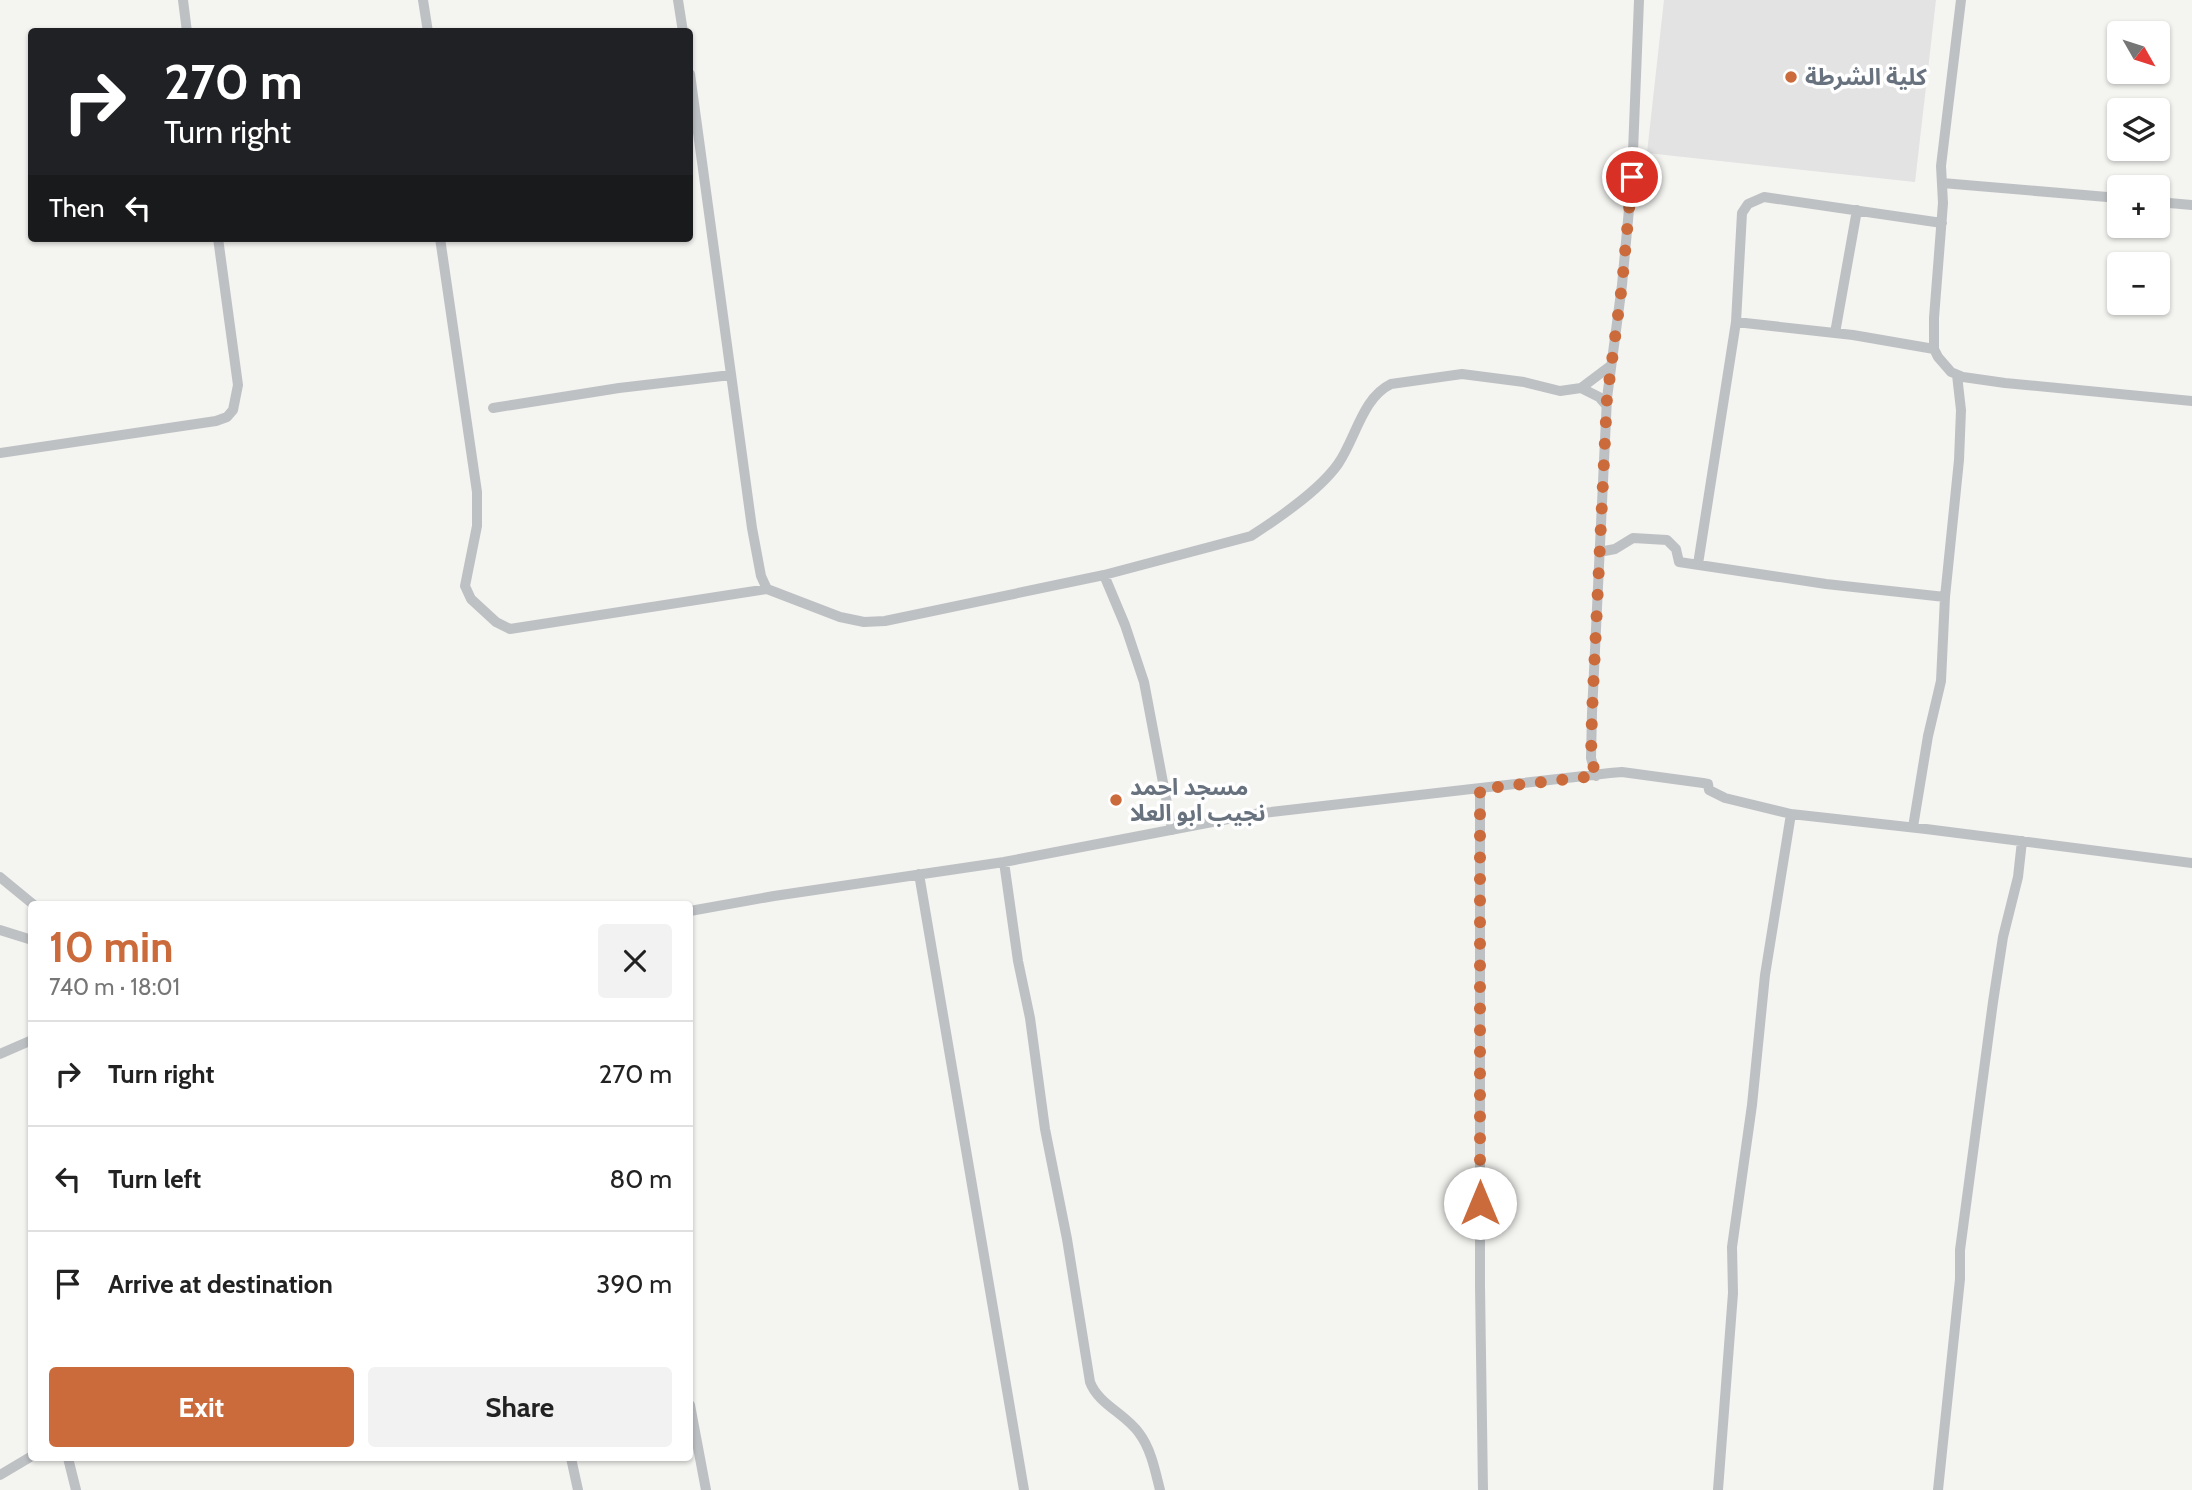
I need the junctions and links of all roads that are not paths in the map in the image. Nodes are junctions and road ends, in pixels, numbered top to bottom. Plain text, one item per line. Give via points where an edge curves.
1 (183, 0) edge
2 (423, 0) edge
3 (678, 0) edge
4 (1639, 0) edge
5 (1961, 0) edge
6 (186, 28) edge
7 (427, 28) edge
8 (682, 28) edge
9 (693, 122) edge
10 (695, 154) edge
11 (1942, 183) junction
12 (2107, 197) edge
13 (2170, 203) edge
14 (2192, 205) edge
15 (1857, 210) junction
16 (1942, 223) junction
17 (219, 242) edge
18 (441, 242) edge
19 (1737, 322) junction
20 (1835, 333) junction
21 (1934, 349) junction
22 (1609, 367) junction
23 (1957, 375) junction
24 (731, 376) junction
25 (1581, 388) junction
26 (2192, 401) edge
27 (1606, 405) junction
28 (493, 408) dead end
29 (0, 453) edge
30 (1599, 552) junction
31 (1698, 564) junction
32 (1104, 575) junction
33 (767, 589) junction
34 (1945, 597) junction
35 (1596, 776) junction
36 (1480, 789) junction
37 (1791, 814) junction
38 (1913, 827) junction
39 (1172, 830) junction
40 (2022, 841) junction
41 (1004, 862) junction
42 (2192, 863) edge
43 (919, 874) junction
44 (0, 877) edge
45 (29, 901) edge
46 (693, 911) edge
47 (0, 930) edge
48 (28, 939) edge
49 (28, 1042) edge
50 (0, 1055) edge
51 (693, 1421) edge
52 (28, 1458) edge
53 (69, 1461) edge
54 (572, 1461) edge
55 (0, 1475) edge
56 (76, 1490) edge
57 (578, 1490) edge
58 (706, 1490) edge
59 (1024, 1490) edge
60 (1160, 1490) edge
61 (1483, 1490) edge
62 (1718, 1490) edge
63 (1938, 1490) edge

1 - 6 street
2 - 7 street
3 - 8 street
4 - 22 street via 1632,177
5 - 11 street
9 - 10 street
10 - 24 street
11 - 12 street
11 - 16 street
13 - 14 street
15 - 16 street
15 - 19 street via 1764,197 1748,204 1742,213
15 - 20 street
16 - 21 street
17 - 29 street via 239,385 227,417
18 - 33 street via 477,492 477,526 465,586 471,598 510,629
19 - 20 street
19 - 31 street
20 - 21 street
21 - 23 street via 1942,364
22 - 25 street
22 - 27 street
23 - 26 street
23 - 34 street via 1959,460
24 - 28 street
24 - 33 street via 752,528
25 - 27 street
25 - 32 street via 1560,391 1462,374 1391,384 1373,398 1338,465 1268,525 1232,542
27 - 30 street
30 - 31 street via 1633,538 1667,540 1676,549 1679,562
30 - 35 street via 1591,758
31 - 34 street
32 - 33 street via 864,622
32 - 39 street via 1144,682
34 - 38 street via 1941,681
35 - 36 street
35 - 37 street via 1622,772 1703,783 1725,798
36 - 39 street via 1254,814
36 - 61 street
37 - 38 street
37 - 62 street via 1765,975 1732,1247 1733,1293
38 - 40 street
39 - 41 street
40 - 42 street
40 - 63 street via 1999,961 1975,1134
41 - 43 street
41 - 60 street via 1090,1382 1097,1395 1139,1432
43 - 46 street
43 - 59 street
44 - 45 street
47 - 48 street
49 - 50 street
51 - 58 street
52 - 55 street
53 - 56 street
54 - 57 street

